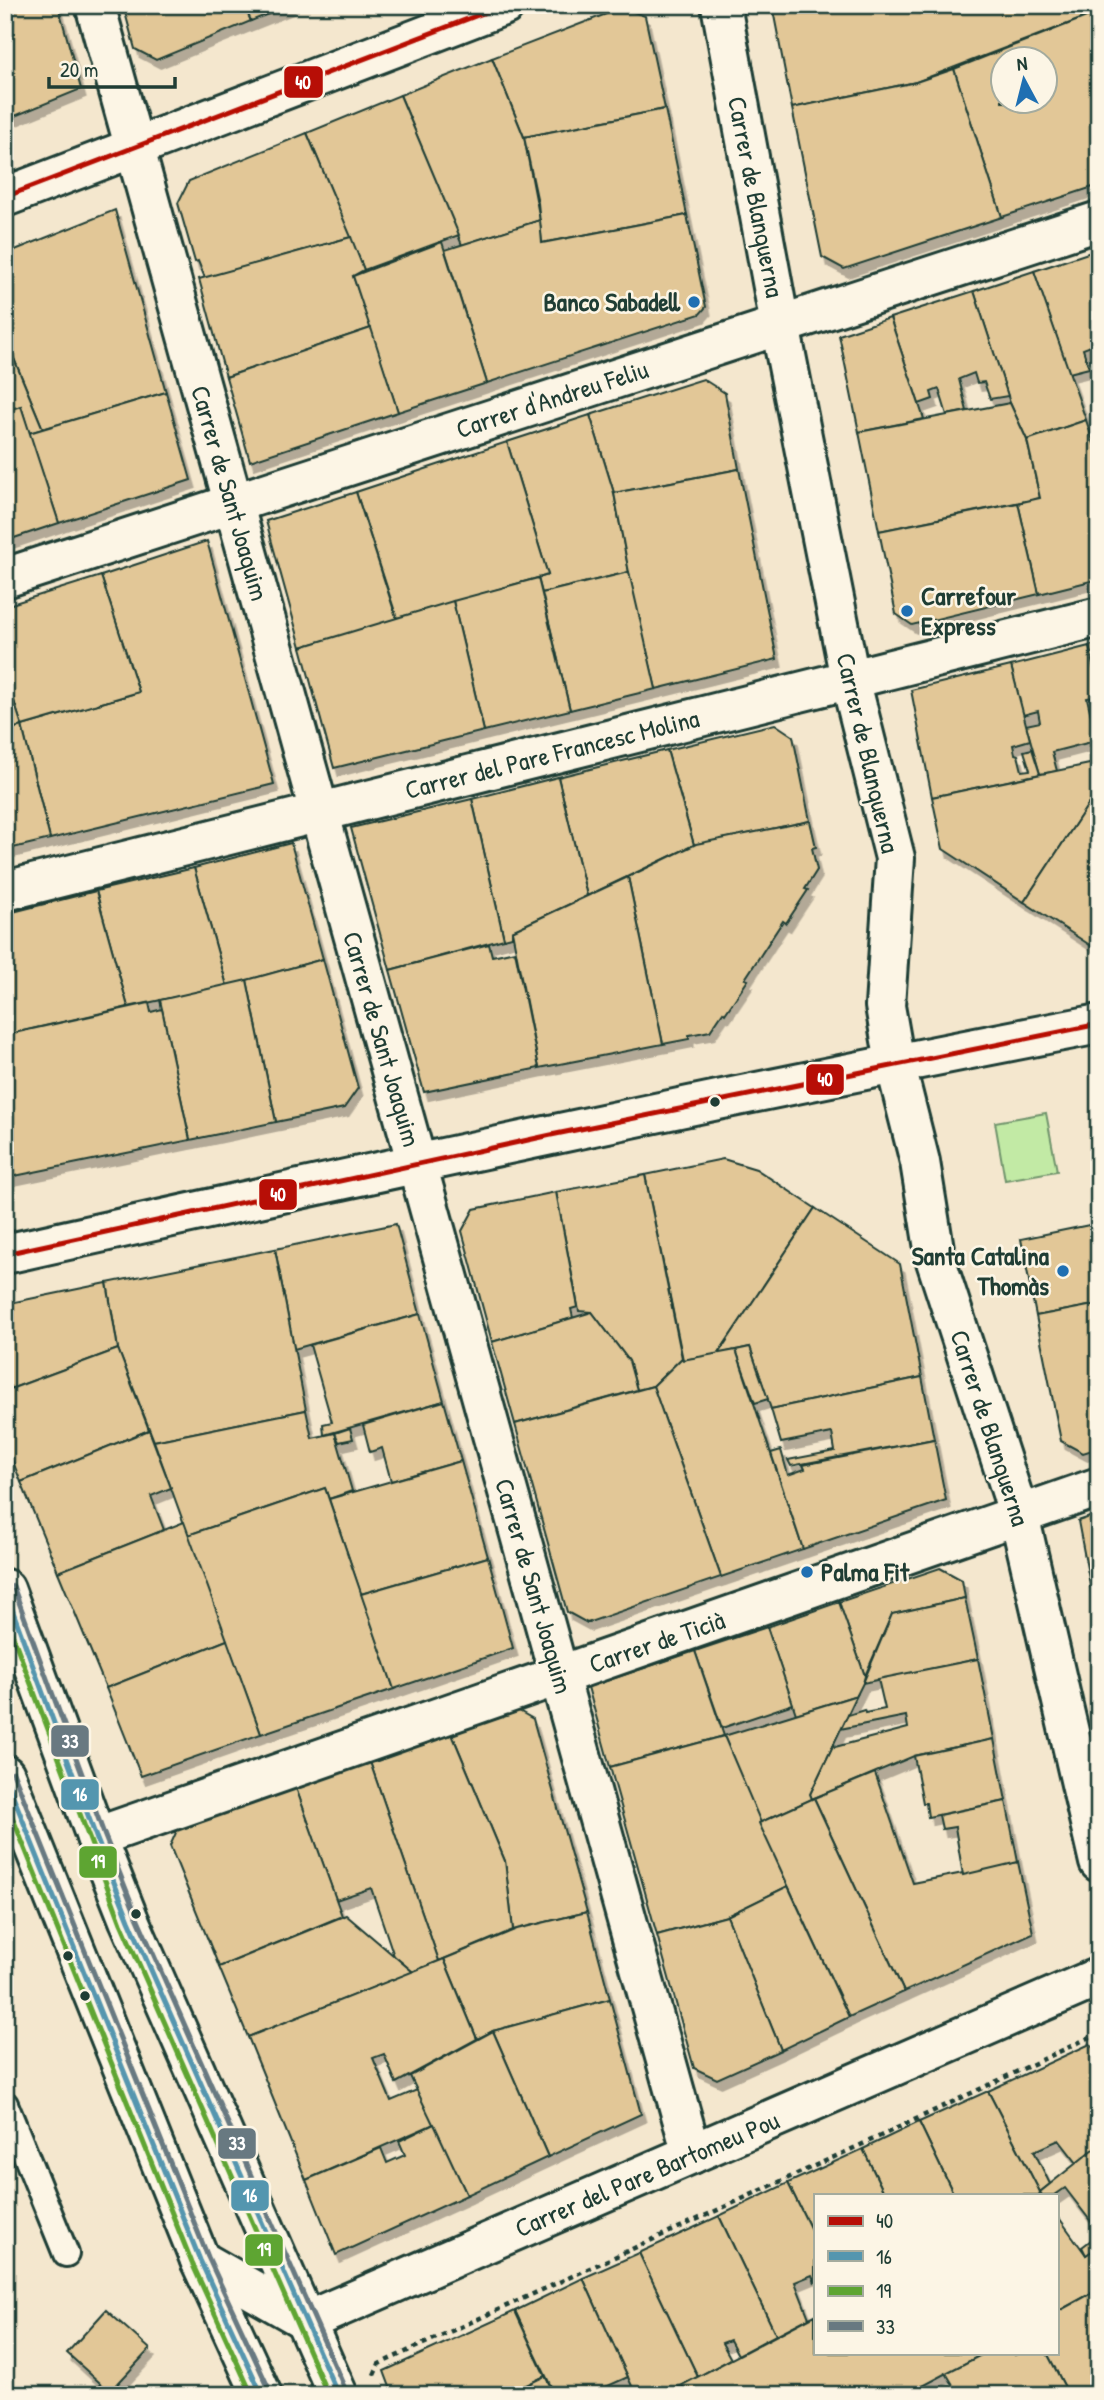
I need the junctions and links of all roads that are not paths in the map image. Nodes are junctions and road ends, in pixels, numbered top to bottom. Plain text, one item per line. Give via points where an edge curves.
1 (95, 5) edge
2 (505, 5) edge
3 (721, 5) edge
4 (135, 148) junction
5 (5, 197) edge
6 (1099, 221) edge
7 (780, 325) junction
8 (233, 503) junction
9 (5, 578) edge
10 (1099, 617) edge
11 (850, 679) junction
12 (319, 812) junction
13 (5, 891) edge
14 (1099, 1024) edge
15 (895, 1063) junction
16 (416, 1162) junction
17 (5, 1254) edge
18 (1099, 1487) edge
19 (1019, 1515) junction
20 (5, 1589) edge
21 (559, 1676) junction
22 (10, 1800) edge
23 (96, 1837) junction
24 (1099, 1861) edge
25 (1099, 1977) edge
26 (5, 2104) edge
27 (692, 2154) junction
28 (66, 2254) dead end
29 (200, 2260) junction
30 (307, 2321) junction
31 (354, 2390) edge
32 (262, 2395) edge

1 - 4 street, Carrer de Sant Joaquim
2 - 4 street
3 - 7 street, Carrer de Blanquerna
4 - 5 street
4 - 8 street, Carrer de Sant Joaquim
6 - 7 street, Carrer d'Andreu Feliu
7 - 8 street, Carrer d'Andreu Feliu
7 - 11 street, Carrer de Blanquerna
8 - 9 street, Carrer d'Andreu Feliu
8 - 12 street, Carrer de Sant Joaquim
10 - 11 street, Carrer del Pare Francesc Molina
11 - 12 street, Carrer del Pare Francesc Molina
11 - 15 street, Carrer de Blanquerna via 895,858 885,1006
12 - 13 street, Carrer del Pare Francesc Molina
12 - 16 street, Carrer de Sant Joaquim
14 - 15 street
15 - 16 street
15 - 19 street, Carrer de Blanquerna via 920,1162 936,1261
16 - 17 street
16 - 21 street, Carrer de Sant Joaquim
18 - 19 street, Carrer de Ticià
19 - 21 street, Carrer de Ticià
19 - 24 street, Carrer de Blanquerna
20 - 23 street
21 - 23 street, Carrer de Ticià
21 - 27 street, Carrer de Sant Joaquim
22 - 29 street
23 - 30 street
25 - 27 street, Carrer del Pare Bartomeu Pou
26 - 28 lane
27 - 30 street, Carrer del Pare Bartomeu Pou
29 - 30 street
29 - 32 street
30 - 31 street

